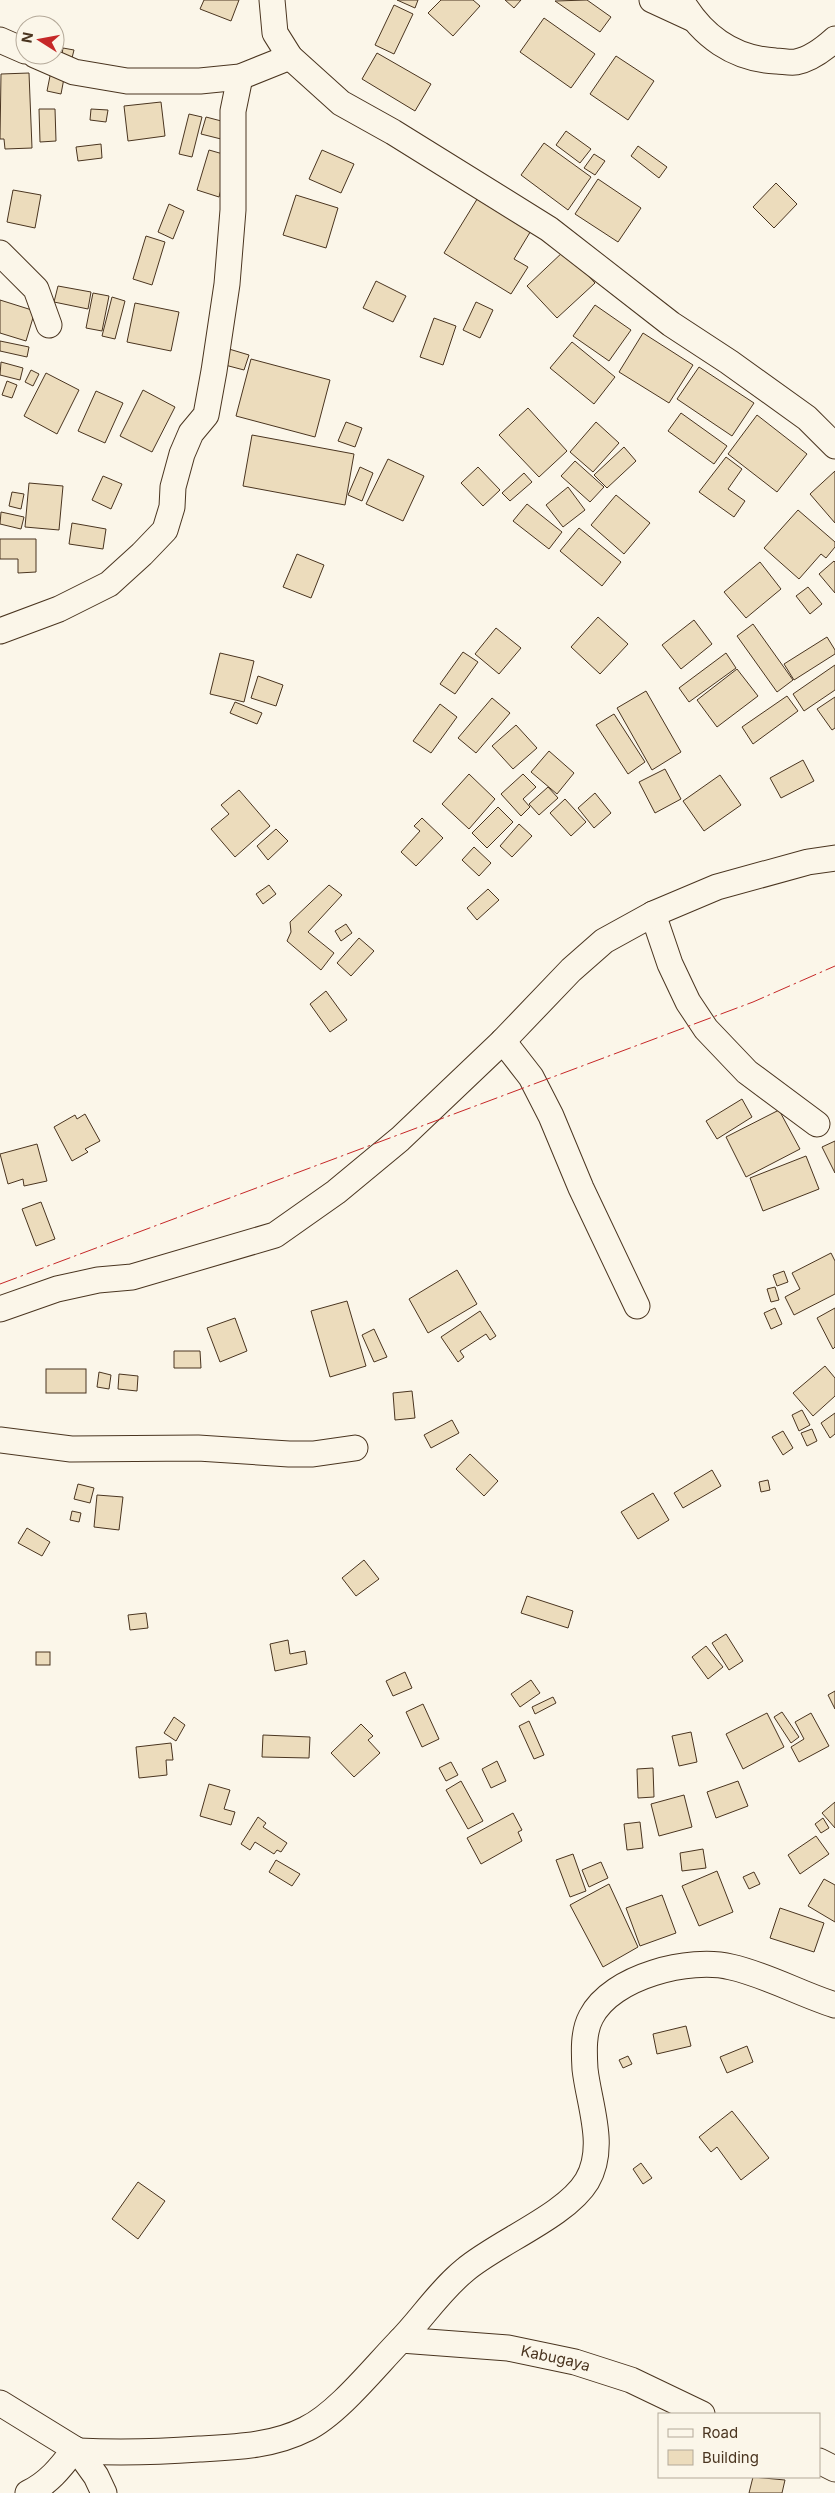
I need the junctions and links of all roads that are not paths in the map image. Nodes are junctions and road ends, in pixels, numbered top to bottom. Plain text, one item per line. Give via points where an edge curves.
1 (272, 0) edge
2 (652, 0) edge
3 (686, 9) edge
4 (835, 39) edge
5 (0, 40) edge
6 (15, 47) edge
7 (290, 57) junction
8 (58, 65) edge
9 (240, 77) junction
10 (0, 252) edge
11 (50, 325) dead end
12 (835, 446) edge
13 (0, 631) edge
14 (835, 858) edge
15 (653, 914) junction
16 (503, 1041) junction
17 (817, 1124) dead end
18 (637, 1306) dead end
19 (0, 1310) edge
20 (0, 1440) edge
21 (356, 1448) dead end
22 (835, 2005) edge
23 (401, 2340) junction
24 (0, 2403) edge
25 (700, 2413) edge
26 (76, 2450) junction
27 (820, 2462) edge
28 (835, 2469) edge
29 (28, 2493) edge
30 (104, 2493) edge

1 - 7 street via 275,33
2 - 3 street
3 - 4 street via 716,43 757,60 795,62 820,52
5 - 6 street
7 - 9 street
7 - 12 street via 342,104 393,132 549,230 671,324 808,418
8 - 9 street via 74,72 127,81 200,81
9 - 13 street via 233,112 233,210 214,371 206,415 182,454 165,530 109,584 60,609
10 - 11 street via 36,289
14 - 15 street via 808,862 717,887
15 - 16 street via 597,947
15 - 17 street via 670,964 688,1002 706,1029 747,1072
16 - 18 street via 531,1076 552,1116 581,1188
16 - 19 street via 400,1138 336,1192 275,1236 132,1277 57,1289
20 - 21 street via 71,1449 198,1448 289,1454
22 - 23 street via 731,1967 701,1964 653,1973 626,1985 606,1999 591,2017 584,2041 596,2133 596,2164 586,2183 569,2203 467,2268 446,2287
23 - 25 street, Kabugaya via 508,2348 575,2362 631,2380
23 - 26 street via 335,2407 308,2428 284,2438 252,2446 167,2451
24 - 26 street
26 - 29 street via 56,2474
26 - 30 street via 96,2476
27 - 28 street

